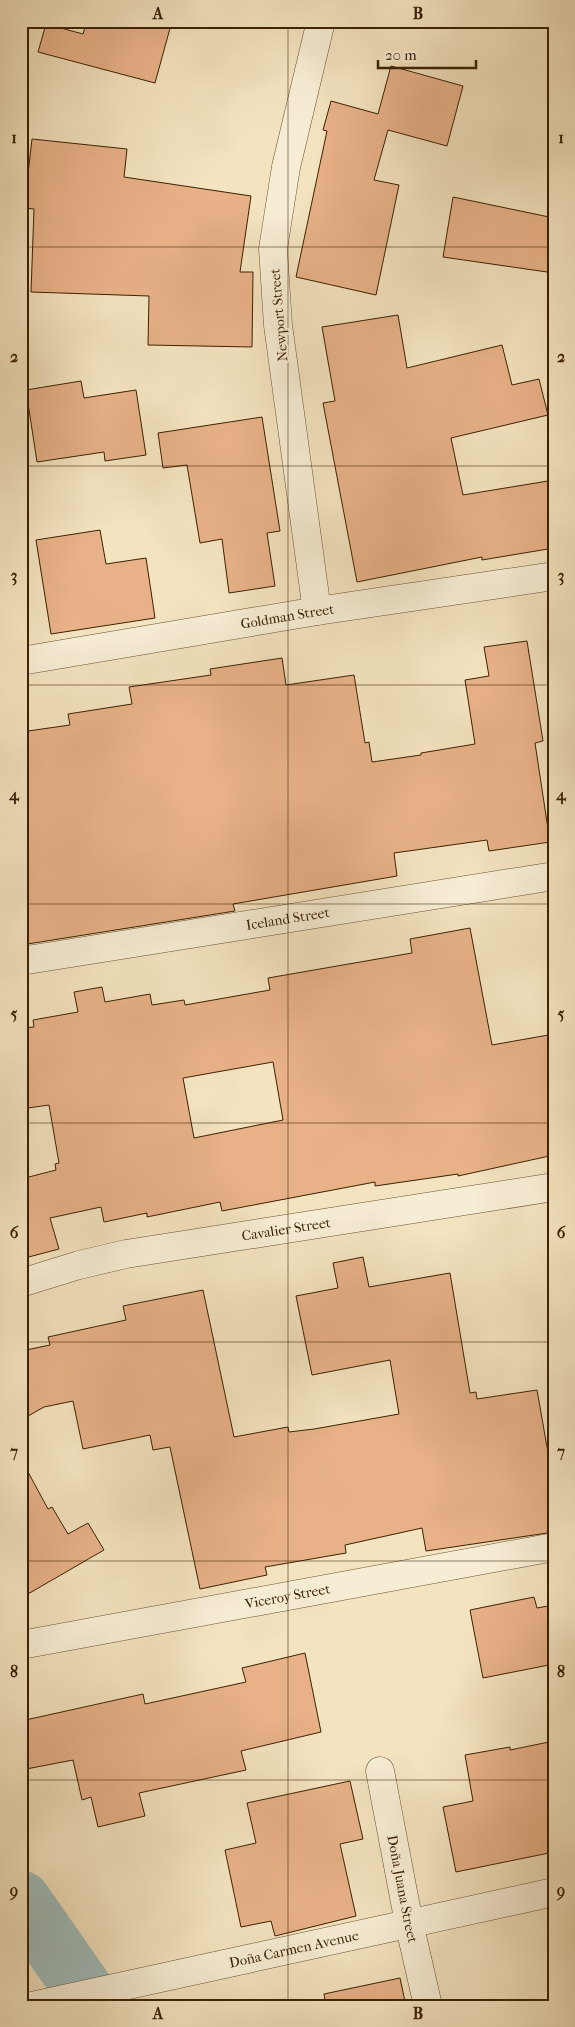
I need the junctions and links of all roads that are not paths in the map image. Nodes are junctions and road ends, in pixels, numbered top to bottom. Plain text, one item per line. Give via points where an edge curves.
1 (321, 21) edge
2 (554, 576) edge
3 (317, 611) junction
4 (21, 661) edge
5 (554, 876) edge
6 (21, 961) edge
7 (554, 1187) edge
8 (21, 1283) edge
9 (554, 1547) edge
10 (21, 1645) edge
11 (380, 1771) dead end
12 (554, 1892) edge
13 (408, 1924) junction
14 (32, 2006) edge
15 (428, 2006) edge

1 - 3 street, Newport Street via 290,149 273,249 278,324
2 - 3 street, Goldman Street
3 - 4 street, Goldman Street
5 - 6 street, Iceland Street
7 - 8 street, Cavalier Street via 126,1254
9 - 10 street, Viceroy Street
11 - 13 street, Doña Juana Street
12 - 13 street, Doña Carmen Avenue
13 - 14 street, Doña Carmen Avenue
13 - 15 street, Doña Juana Street

